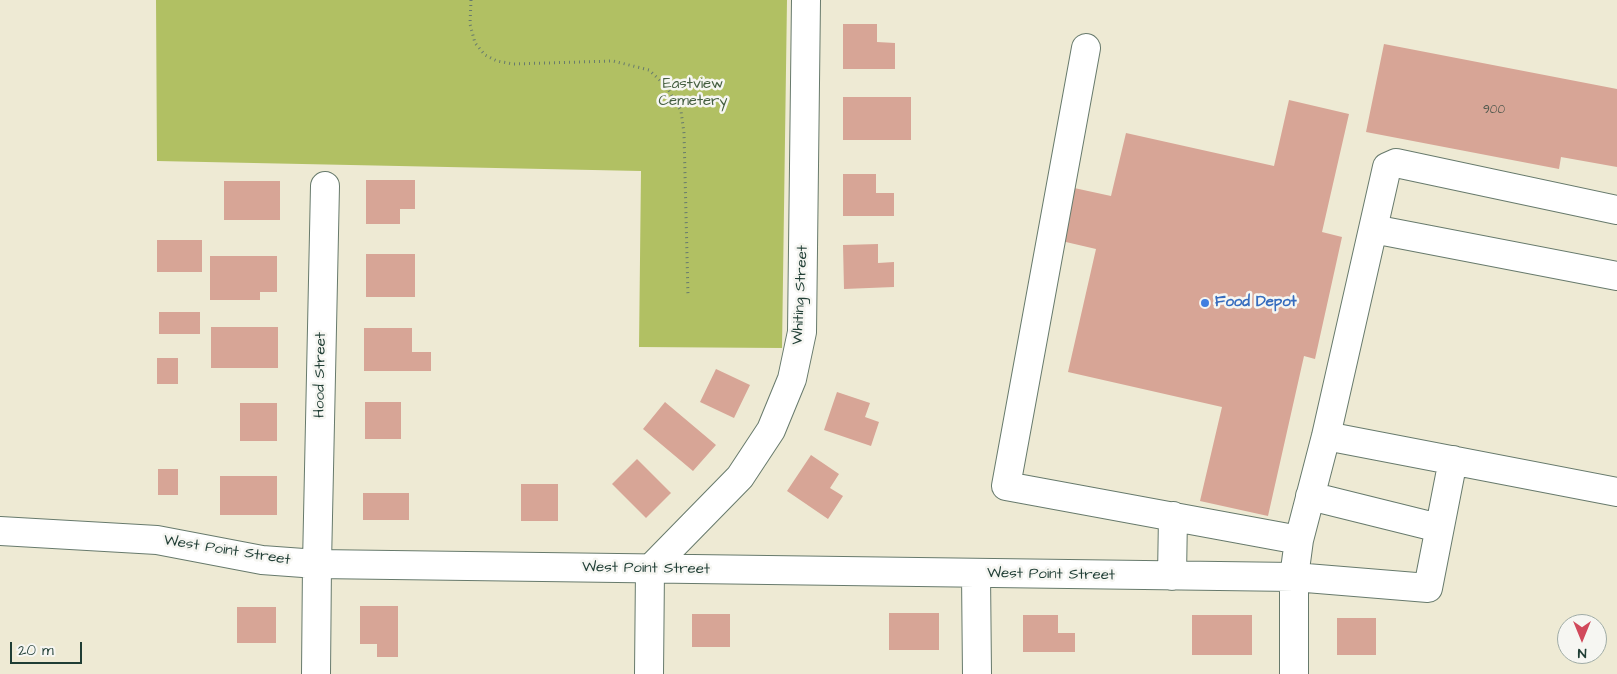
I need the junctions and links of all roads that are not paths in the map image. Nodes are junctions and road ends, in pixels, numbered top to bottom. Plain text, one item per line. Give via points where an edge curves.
1 (806, 0) edge
2 (1086, 48) dead end
3 (325, 186) dead end
4 (1617, 210) edge
5 (1373, 229) junction
6 (1617, 276) edge
7 (1326, 436) junction
8 (1454, 460) junction
9 (1617, 492) edge
10 (1310, 496) junction
11 (1173, 516) junction
12 (1439, 528) junction
13 (0, 531) edge
14 (1299, 540) junction
15 (317, 564) junction
16 (650, 569) junction
17 (976, 574) junction
18 (1172, 576) junction
19 (1294, 577) junction
20 (316, 674) edge
21 (649, 674) edge
22 (977, 674) edge
23 (1294, 674) edge

1 - 16 street, Whiting Street via 802,332 792,379 771,430 740,477
2 - 11 street via 1006,486
3 - 15 street, Hood Street
4 - 5 street via 1396,163 1387,167
5 - 6 street
5 - 7 street
7 - 8 street
7 - 10 street
8 - 9 street
8 - 12 street
10 - 12 street
10 - 14 street
11 - 14 street
11 - 18 street
12 - 19 street, West Point Street via 1428,588
13 - 15 street, West Point Street via 157,540 262,560
14 - 19 street
15 - 16 street, West Point Street
15 - 20 street, Hood Street
16 - 17 street, West Point Street
16 - 21 street
17 - 18 street, West Point Street
17 - 22 street
18 - 19 street, West Point Street
19 - 23 street

